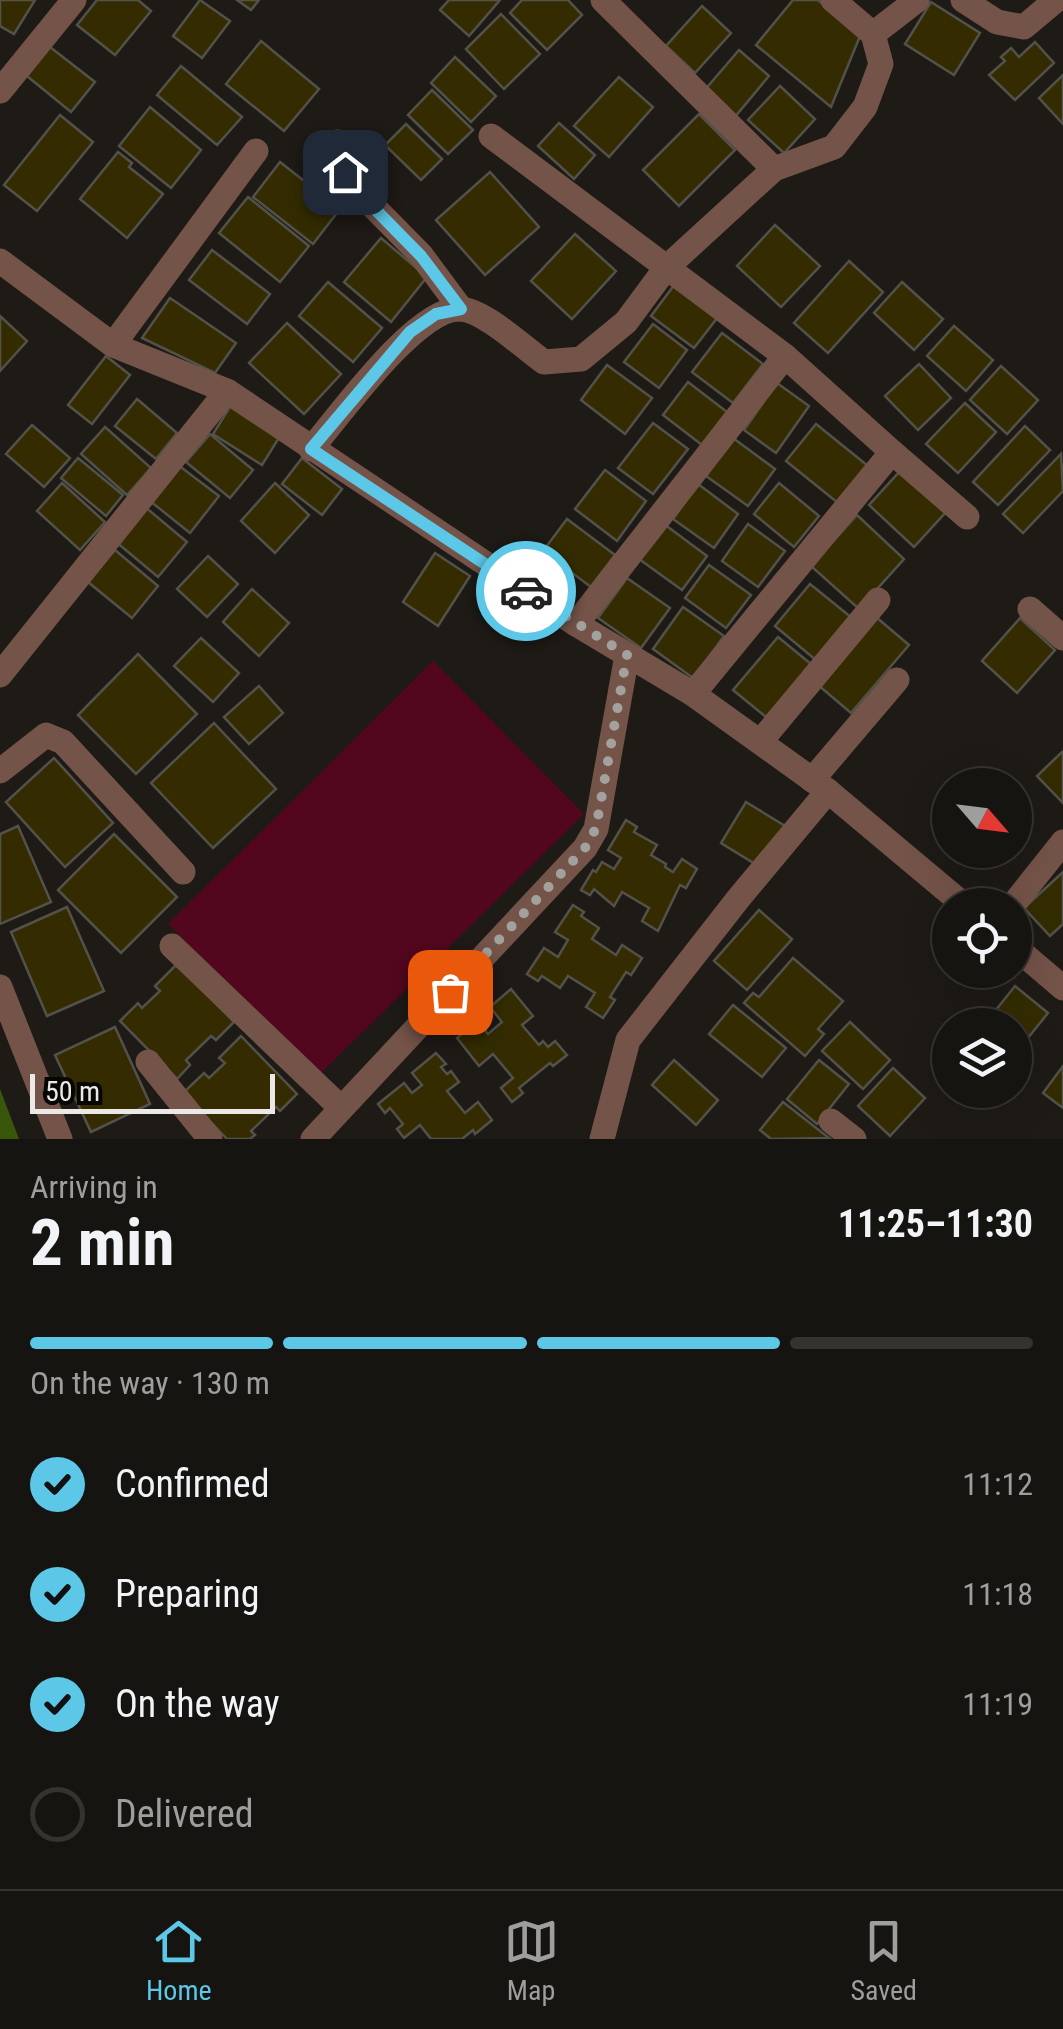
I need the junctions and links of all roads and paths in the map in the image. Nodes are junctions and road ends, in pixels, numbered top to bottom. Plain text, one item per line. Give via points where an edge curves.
1 (74, 0) edge
2 (603, 0) edge
3 (833, 0) edge
4 (917, 0) edge
5 (963, 0) edge
6 (1056, 0) edge
7 (872, 34) junction
8 (0, 91) edge
9 (492, 136) dead end
10 (338, 142) dead end
11 (256, 150) dead end
12 (774, 169) junction
13 (0, 261) edge
14 (666, 268) junction
15 (461, 309) junction
16 (113, 345) junction
17 (784, 356) junction
18 (227, 391) junction
19 (311, 449) junction
20 (892, 452) junction
21 (967, 517) dead end
22 (878, 600) dead end
23 (1030, 609) dead end
24 (576, 624) junction
25 (1063, 638) edge
26 (627, 655) junction
27 (0, 674) edge
28 (897, 680) dead end
29 (694, 694) junction
30 (760, 742) junction
31 (0, 771) edge
32 (820, 785) junction
33 (1063, 842) edge
34 (183, 872) dead end
35 (944, 888) edge
36 (1027, 888) edge
37 (172, 946) dead end
38 (1032, 962) edge
39 (0, 987) edge
40 (1063, 988) edge
41 (148, 1062) dead end
42 (342, 1108) junction
43 (831, 1120) dead end
44 (60, 1139) edge
45 (210, 1139) edge
46 (313, 1139) edge
47 (602, 1139) edge
48 (854, 1139) edge

1 - 8 street
2 - 12 street
3 - 7 street
4 - 7 street
5 - 6 street via 998,22 1024,27
7 - 12 street via 881,64 865,106 834,147
9 - 14 street
10 - 15 street via 356,189
11 - 16 street
12 - 14 street
13 - 16 street
14 - 15 street via 626,322 581,359 544,362 480,315
14 - 17 street
15 - 19 street via 436,314 410,332
16 - 18 street
17 - 20 street
17 - 24 street
18 - 19 street
18 - 27 street
19 - 24 street
20 - 21 street
20 - 29 street
22 - 30 street
23 - 25 street
24 - 26 street
26 - 29 street
26 - 42 street via 596,828 585,848
28 - 32 street
29 - 30 street
30 - 32 street
31 - 34 street via 46,735 64,742
32 - 35 street
32 - 47 street via 628,1040
33 - 36 street
37 - 42 street
38 - 40 street
39 - 44 street
41 - 45 street
42 - 46 street
43 - 48 street

